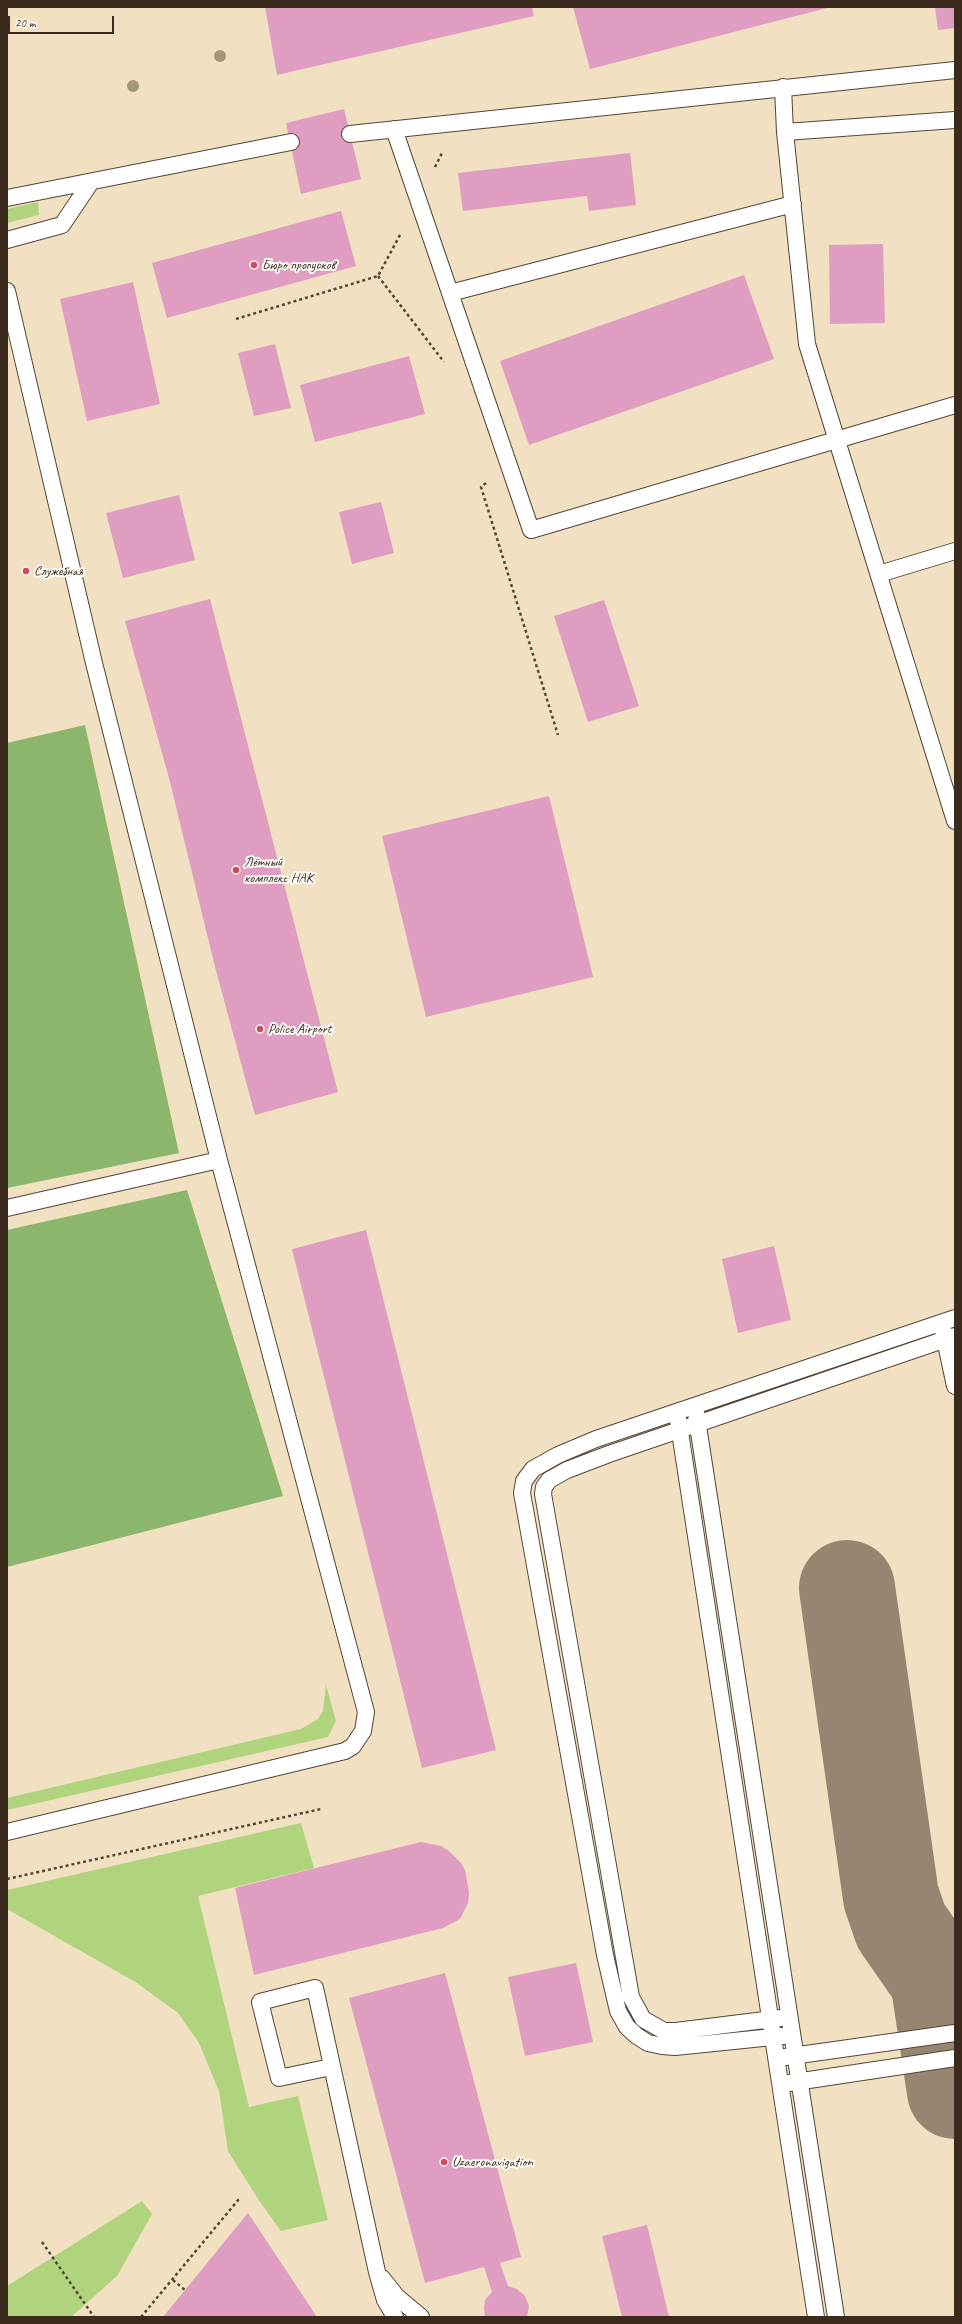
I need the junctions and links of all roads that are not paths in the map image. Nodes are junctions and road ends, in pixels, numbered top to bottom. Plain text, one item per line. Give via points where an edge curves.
1 (955, 70) edge
2 (783, 87) junction
3 (955, 120) edge
4 (394, 129) junction
5 (785, 132) junction
6 (350, 134) dead end
7 (291, 142) dead end
8 (91, 182) junction
9 (7, 198) edge
10 (793, 204) junction
11 (7, 240) edge
12 (7, 290) edge
13 (450, 293) junction
14 (955, 405) edge
15 (837, 439) junction
16 (955, 551) edge
17 (878, 574) junction
18 (955, 821) edge
19 (219, 1160) junction
20 (7, 1208) edge
21 (948, 1320) edge
22 (950, 1338) edge
23 (955, 1386) edge
24 (694, 1406) junction
25 (677, 1412) junction
26 (697, 1424) junction
27 (679, 1430) junction
28 (7, 1832) edge
29 (789, 2017) junction
30 (770, 2019) junction
31 (955, 2034) edge
32 (792, 2035) junction
33 (773, 2037) junction
34 (795, 2056) junction
35 (955, 2058) edge
36 (776, 2059) junction
37 (331, 2067) junction
38 (799, 2081) junction
39 (780, 2084) junction
40 (377, 2272) junction
41 (395, 2317) edge
42 (421, 2317) edge
43 (816, 2317) edge
44 (836, 2317) edge

1 - 2 lane
2 - 4 lane
2 - 5 lane
3 - 5 lane
4 - 6 lane
4 - 13 lane
5 - 10 lane
7 - 8 lane
8 - 9 lane
8 - 11 lane via 62,225
10 - 13 lane
10 - 15 lane via 807,344
12 - 19 lane via 94,663
13 - 15 lane via 531,530
14 - 15 lane
15 - 17 lane
16 - 17 lane
17 - 18 lane
19 - 20 lane
19 - 28 lane via 362,1696 366,1712 363,1731 345,1751
21 - 22 lane
21 - 24 lane
22 - 23 lane
22 - 26 lane
24 - 25 lane
24 - 26 lane
25 - 27 lane
25 - 33 lane via 596,1439 558,1455 528,1474 522,1493 605,1954 618,2011 627,2027 637,2036 648,2043 662,2046 675,2047
26 - 27 lane
26 - 29 lane
27 - 30 lane
27 - 30 lane via 567,1470 549,1480 543,1494 631,1997 643,2019 664,2030 676,2031
29 - 30 lane
29 - 32 lane
30 - 33 lane
31 - 34 lane
32 - 33 lane
32 - 34 lane
33 - 36 lane
34 - 36 lane
34 - 38 lane
35 - 38 lane
36 - 39 lane
37 - 37 lane via 315,1988 260,2002 279,2078
37 - 40 lane
38 - 39 lane
38 - 44 lane
39 - 43 lane
40 - 41 lane via 385,2300
40 - 42 lane via 397,2298

